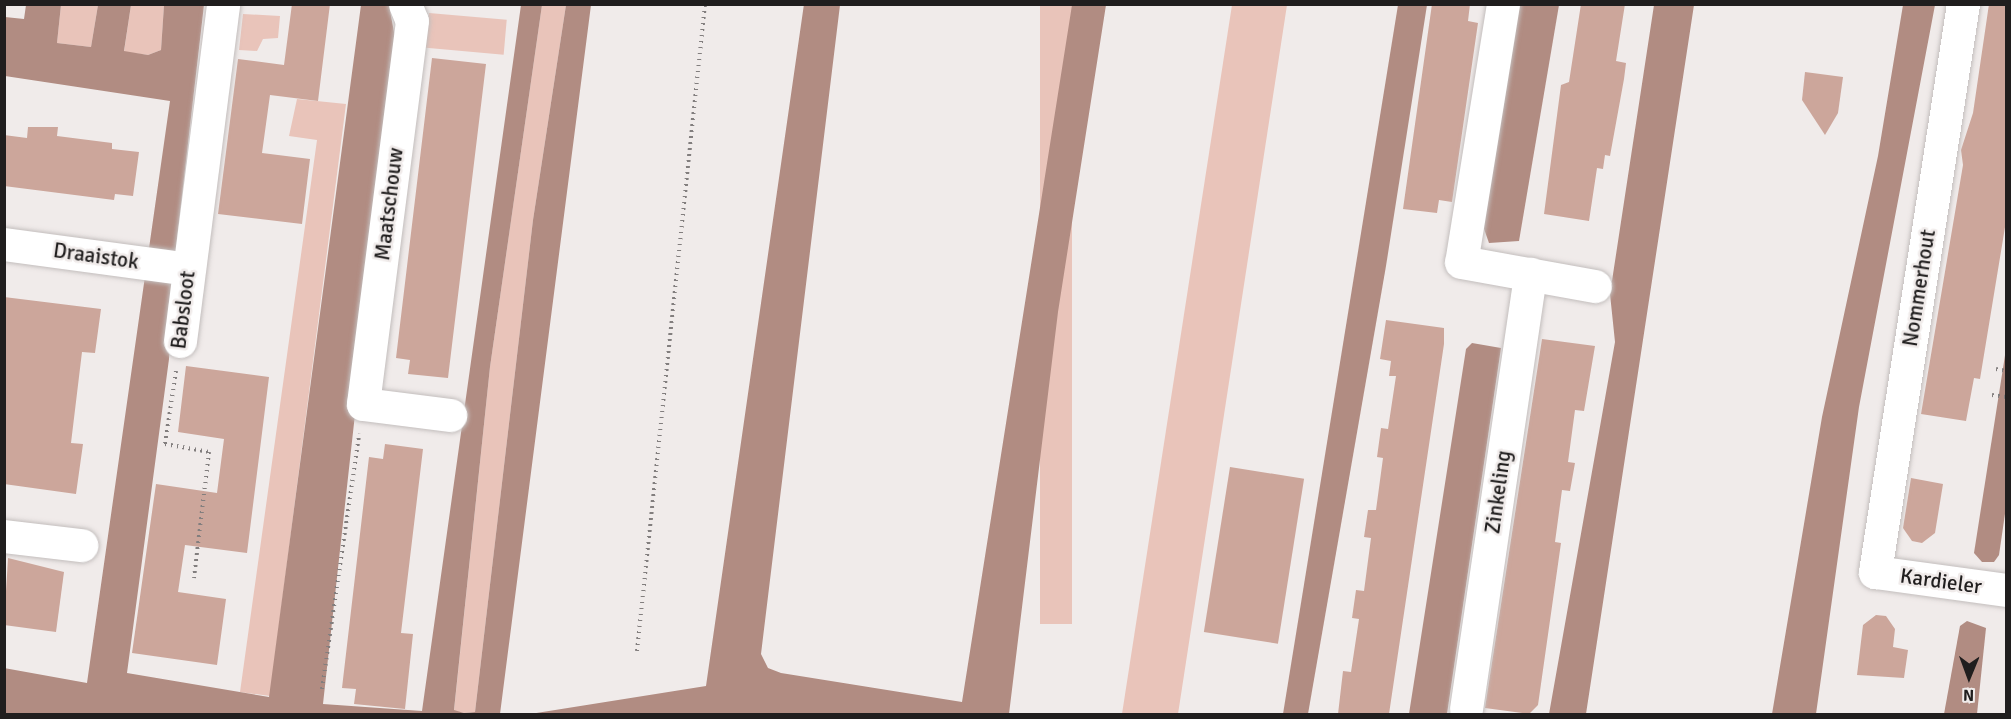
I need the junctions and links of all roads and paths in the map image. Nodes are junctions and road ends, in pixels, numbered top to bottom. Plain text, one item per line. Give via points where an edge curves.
1 (223, 4) edge
2 (405, 4) edge
3 (705, 4) edge
4 (1503, 4) edge
5 (1963, 4) edge
6 (4, 244) edge
7 (188, 269) junction
8 (1530, 274) junction
9 (1595, 286) dead end
10 (180, 341) joint
11 (1996, 369) dead end
12 (2007, 371) edge
13 (1992, 395) dead end
14 (2007, 397) edge
15 (363, 404) junction
16 (450, 415) dead end
17 (4, 536) edge
18 (81, 545) dead end
19 (1875, 572) joint
20 (194, 578) dead end
21 (2007, 590) edge
22 (637, 651) dead end
23 (322, 689) dead end
24 (1466, 709) dead end

1 - 7 street, Babsloot
2 - 15 street, Maatschouw via 412,21
3 - 22 path
4 - 8 street via 1461,262
5 - 19 street, Nommerhout
6 - 7 street, Draaistok
7 - 10 street, Babsloot
8 - 9 street
8 - 24 street, Zinkeling
10 - 20 path, Babsloot via 165,444 210,452
11 - 12 path
13 - 14 path
15 - 16 street
15 - 23 path
17 - 18 street
19 - 21 street, Kardieler

